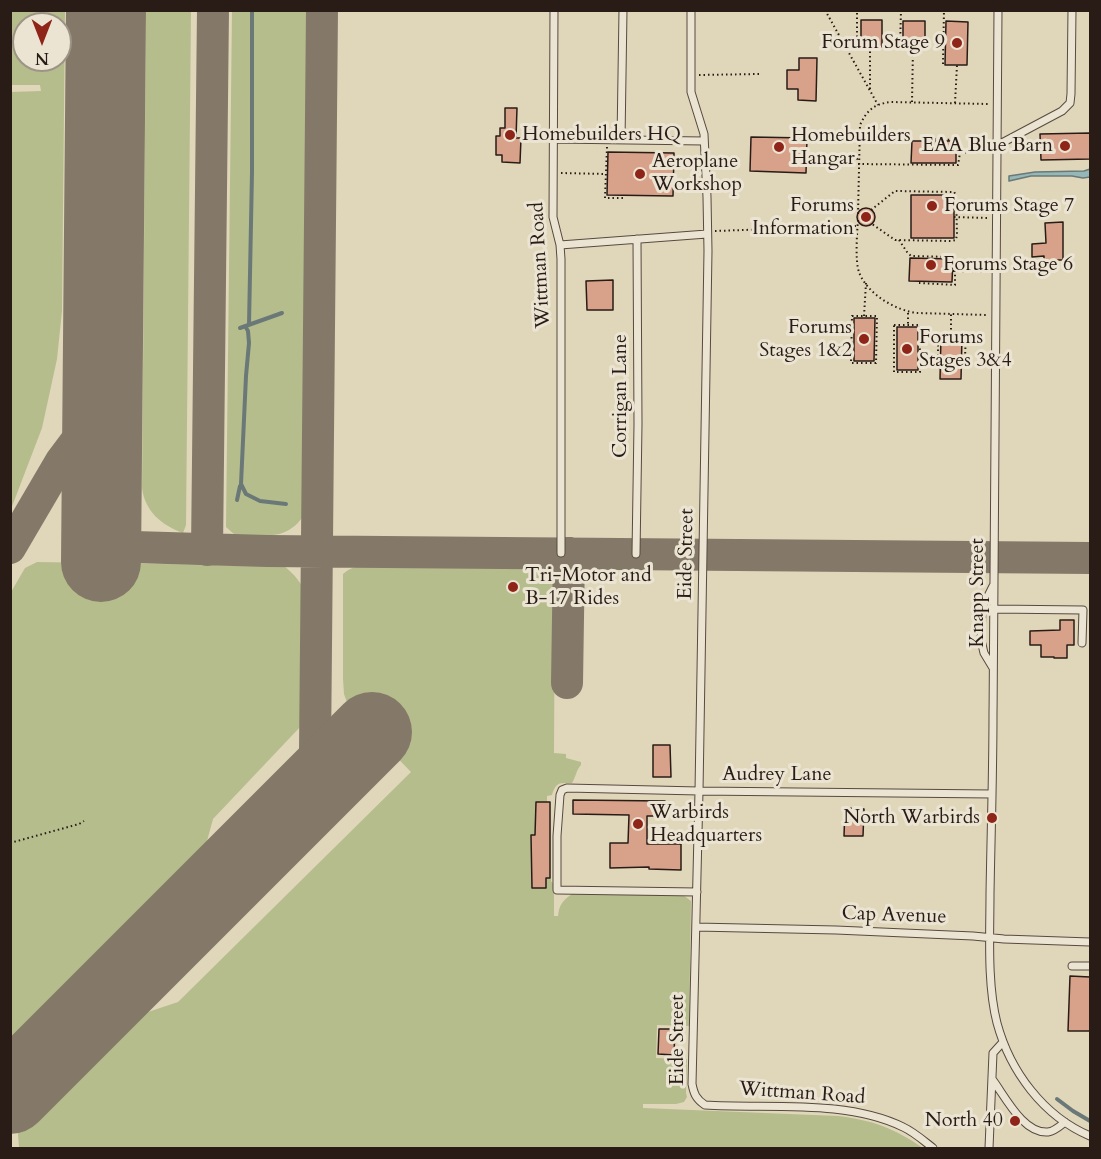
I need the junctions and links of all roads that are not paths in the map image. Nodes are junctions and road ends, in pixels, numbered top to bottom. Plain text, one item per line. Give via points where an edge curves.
1 (554, 10) edge
2 (623, 10) edge
3 (691, 10) edge
4 (998, 10) edge
5 (1072, 10) edge
6 (554, 139) junction
7 (621, 140) junction
8 (704, 141) junction
9 (998, 148) junction
10 (707, 234) junction
11 (637, 239) junction
12 (560, 245) junction
13 (561, 553) dead end
14 (636, 554) dead end
15 (994, 584) junction
16 (994, 609) junction
17 (1082, 644) dead end
18 (994, 669) junction
19 (699, 791) junction
20 (992, 794) junction
21 (697, 892) junction
22 (696, 927) junction
23 (990, 937) junction
24 (1090, 942) edge
25 (1072, 966) dead end
26 (1090, 966) edge
27 (1003, 1042) junction
28 (992, 1079) junction
29 (697, 1100) joint
30 (1065, 1122) junction
31 (1090, 1136) edge
32 (933, 1149) edge
33 (989, 1149) edge

1 - 6 lane, Wittman Road
2 - 7 lane
3 - 8 lane, Eide Street via 691,92
4 - 9 lane, Knapp Street
5 - 9 lane via 1070,103
6 - 7 lane
6 - 12 lane, Wittman Road via 554,217
7 - 8 lane
8 - 10 lane, Eide Street
9 - 15 lane, Knapp Street
10 - 11 lane
10 - 19 lane, Eide Street
11 - 12 lane
11 - 14 lane, Corrigan Lane
12 - 13 lane, Wittman Road
15 - 16 lane, Knapp Street
15 - 18 lane via 982,608 981,640
16 - 17 lane via 1083,610
16 - 18 lane, Knapp Street
18 - 20 lane, Knapp Street
19 - 20 lane, Audrey Lane
19 - 21 lane, Eide Street
19 - 21 lane, Audrey Lane via 567,788 561,792 557,836 557,890
20 - 23 lane, Knapp Street
21 - 22 lane, Eide Street
22 - 23 lane, Cap Avenue
22 - 29 lane, Eide Street via 692,1084
23 - 24 lane, Cap Avenue
23 - 27 lane, Knapp Street via 993,1001
25 - 26 lane
27 - 28 lane via 993,1053
27 - 30 lane, Knapp Street via 1027,1086
28 - 30 lane via 1028,1126 1048,1132
28 - 33 lane
29 - 32 lane, Wittman Road via 705,1105 861,1112 905,1128
30 - 31 lane, Knapp Street

